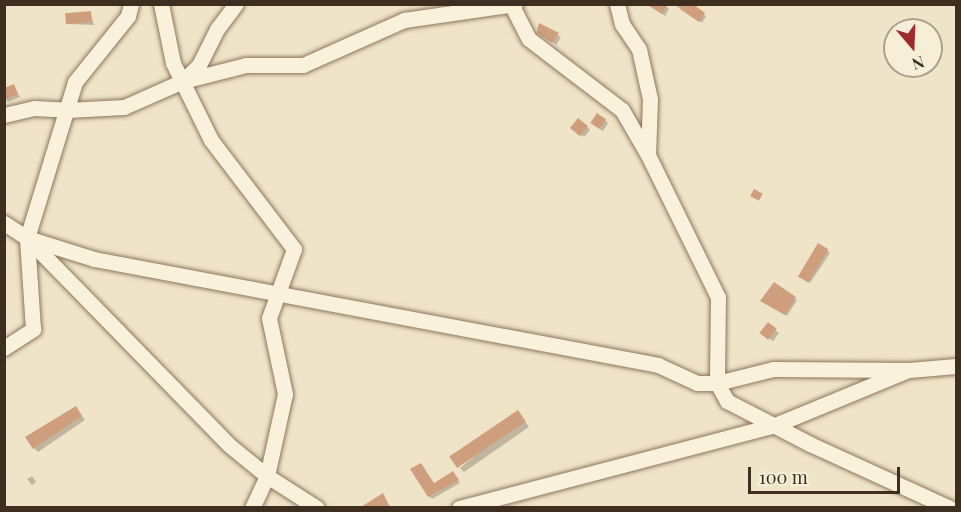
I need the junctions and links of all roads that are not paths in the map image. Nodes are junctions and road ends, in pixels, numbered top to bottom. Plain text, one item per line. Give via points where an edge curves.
1 (131, 4) edge
2 (161, 4) edge
3 (236, 4) edge
4 (617, 4) edge
5 (512, 5) edge
6 (183, 81) junction
7 (67, 110) junction
8 (4, 115) edge
9 (648, 156) junction
10 (4, 222) edge
11 (27, 238) junction
12 (278, 293) junction
13 (4, 348) edge
14 (957, 366) edge
15 (909, 370) junction
16 (717, 383) junction
17 (775, 425) junction
18 (267, 476) junction
19 (252, 507) edge
20 (317, 507) edge
21 (459, 507) edge
22 (950, 507) edge

1 - 7 street via 128,16 75,82
2 - 6 street via 174,63
3 - 6 street via 217,29 199,65
4 - 9 street via 622,24 639,49 650,99
5 - 6 street via 404,20 303,66 246,64
5 - 9 street via 529,39 622,110
6 - 7 street via 124,107
6 - 12 street via 211,140 294,249
7 - 8 street via 34,108
7 - 11 street
9 - 16 street via 718,297
10 - 11 street
11 - 12 street via 94,259
11 - 13 street via 33,329
11 - 18 street via 229,445
12 - 16 street via 658,365 697,382
12 - 18 street via 269,318 285,394
14 - 15 street
15 - 16 street via 773,369
15 - 17 street
16 - 17 street via 728,401
17 - 21 street
17 - 22 street
18 - 19 street
18 - 20 street

